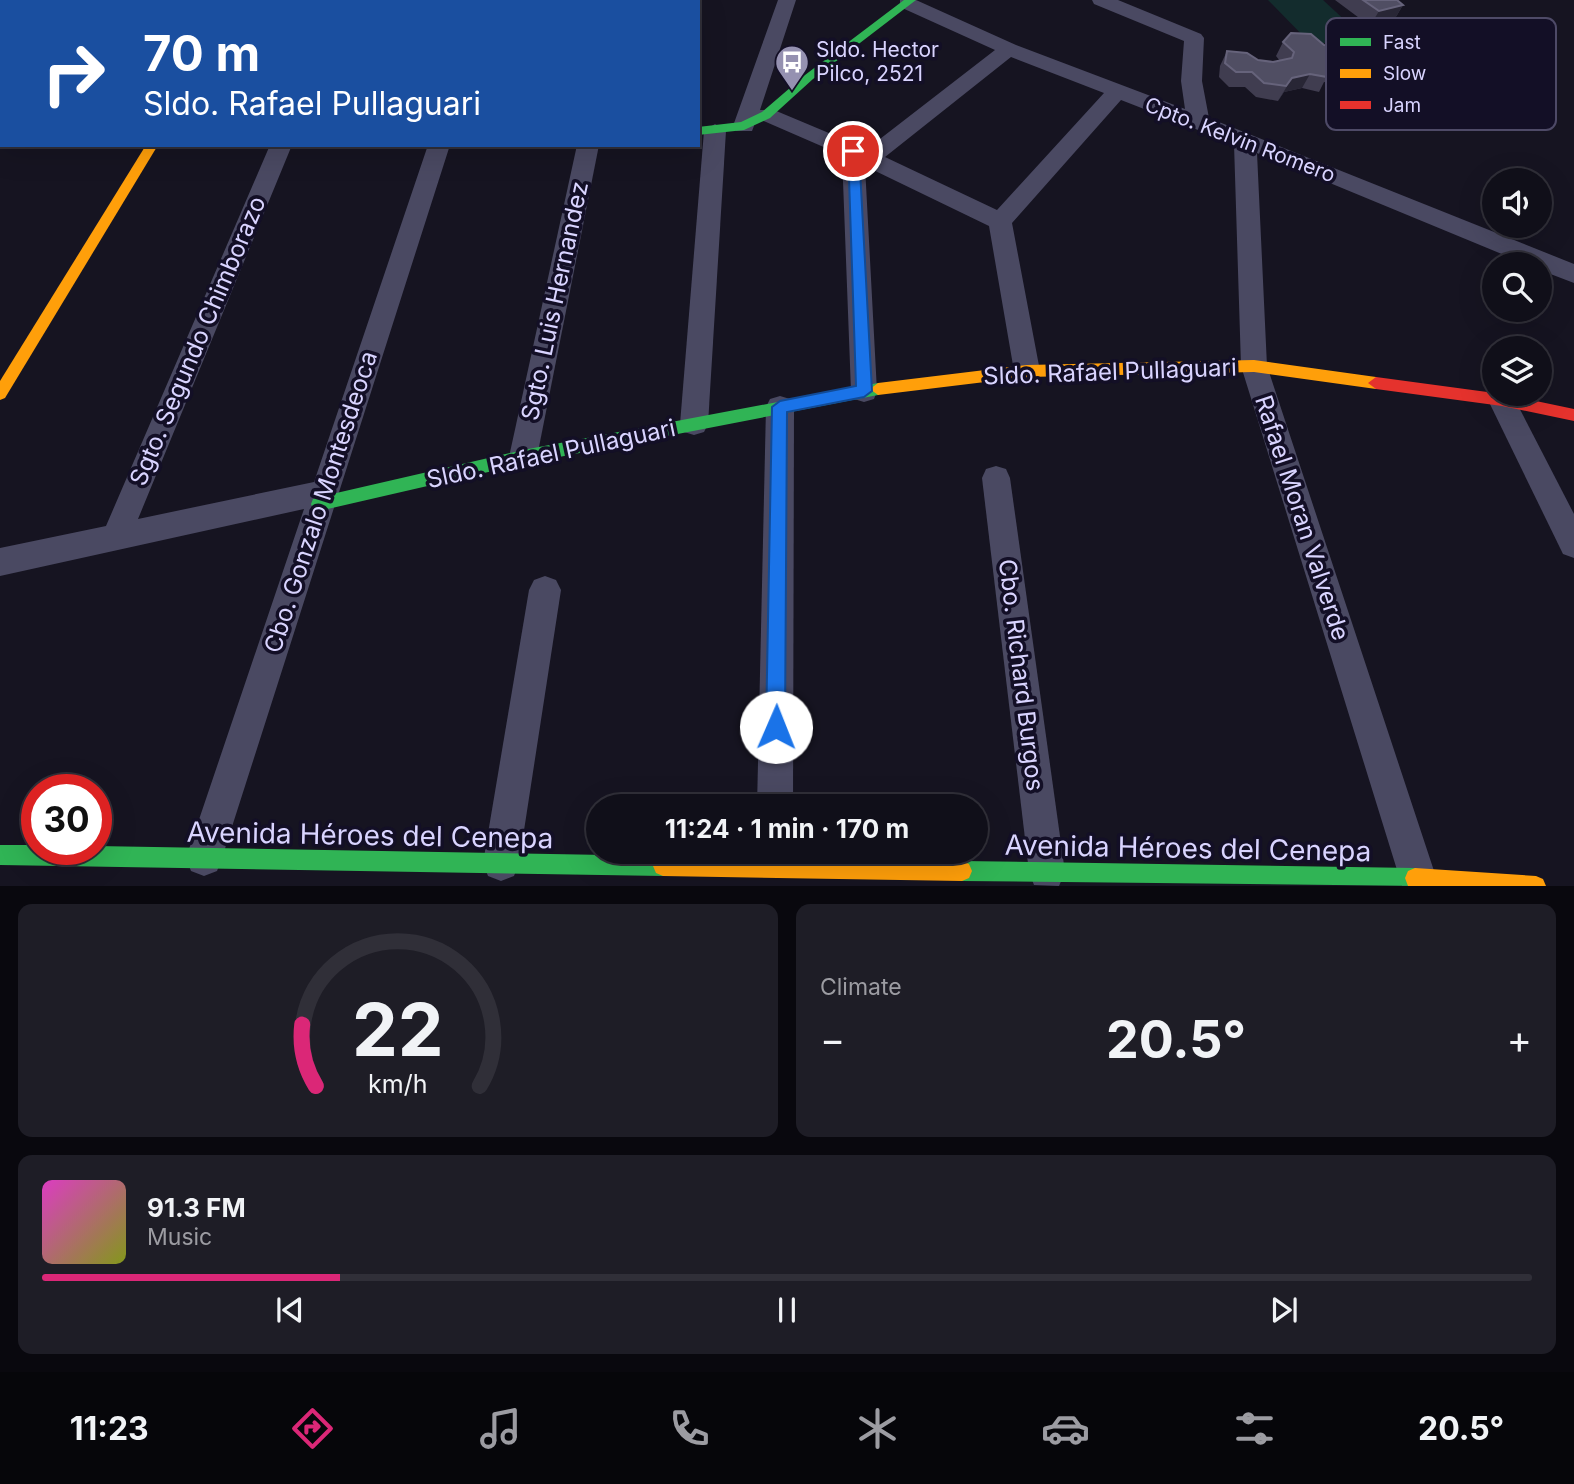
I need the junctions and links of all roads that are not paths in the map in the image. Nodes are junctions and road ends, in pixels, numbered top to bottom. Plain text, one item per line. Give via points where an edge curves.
1 (787, 0) edge
2 (1101, 0) edge
3 (909, 1) edge
4 (1009, 50) junction
5 (1116, 92) junction
6 (766, 115) junction
7 (1200, 123) junction
8 (744, 126) junction
9 (707, 131) edge
10 (1245, 140) junction
11 (151, 147) edge
12 (280, 147) edge
13 (438, 147) edge
14 (588, 147) edge
15 (861, 155) junction
16 (1000, 221) junction
17 (1574, 274) edge
18 (1254, 366) junction
19 (1027, 370) junction
20 (4, 379) edge
21 (864, 391) junction
22 (1482, 397) edge
23 (1505, 406) edge
24 (1531, 406) edge
25 (780, 407) junction
26 (1574, 415) edge
27 (694, 424) junction
28 (523, 457) junction
29 (996, 478) dead end
30 (321, 498) junction
31 (116, 537) junction
32 (1574, 544) edge
33 (0, 562) edge
34 (545, 590) dead end
35 (775, 794) edge
36 (0, 855) edge
37 (204, 858) junction
38 (586, 862) edge
39 (501, 863) junction
40 (805, 864) edge
41 (46, 871) edge
42 (1047, 872) junction
43 (333, 873) edge
44 (912, 878) edge
45 (1419, 882) edge
46 (1536, 886) edge

1 - 8 street
2 - 7 street via 1194,38 1189,82
3 - 4 street, Cpto. Kelvin Romero
3 - 6 street
4 - 5 street, Cpto. Kelvin Romero
4 - 15 street
5 - 7 street, Cpto. Kelvin Romero
5 - 16 street
6 - 8 street
6 - 15 street
7 - 10 street, Cpto. Kelvin Romero
8 - 9 street
9 - 27 street
10 - 17 street, Cpto. Kelvin Romero
10 - 18 street, Rafael Moran Valverde
11 - 20 street
12 - 31 street, Sgto. Segundo Chimborazo
13 - 30 street, Cbo. Gonzalo Montesdeoca
14 - 28 street, Sgto. Luis Hernandez
15 - 16 street
15 - 21 street
16 - 19 street
18 - 19 street, Sldo. Rafael Pullaguari
18 - 22 street, Sldo. Rafael Pullaguari
18 - 45 street, Rafael Moran Valverde
19 - 21 street, Sldo. Rafael Pullaguari
21 - 25 street, Sldo. Rafael Pullaguari
23 - 32 street
24 - 26 street, Sldo. Rafael Pullaguari
25 - 27 street, Sldo. Rafael Pullaguari
25 - 35 street
27 - 28 street, Sldo. Rafael Pullaguari
28 - 30 street, Sldo. Rafael Pullaguari
29 - 42 street, Cbo. Richard Burgos
30 - 31 street, Sldo. Rafael Pullaguari
30 - 37 street, Cbo. Gonzalo Montesdeoca
31 - 33 street, Sldo. Rafael Pullaguari
34 - 39 street
36 - 41 street, Avenida Héroes del Cenepa
37 - 41 street, Avenida Héroes del Cenepa
37 - 43 street, Avenida Héroes del Cenepa
38 - 39 street, Avenida Héroes del Cenepa
39 - 43 street, Avenida Héroes del Cenepa
40 - 44 street, Avenida Héroes del Cenepa
42 - 44 street, Avenida Héroes del Cenepa
42 - 45 street, Avenida Héroes del Cenepa
45 - 46 street, Avenida Héroes del Cenepa

